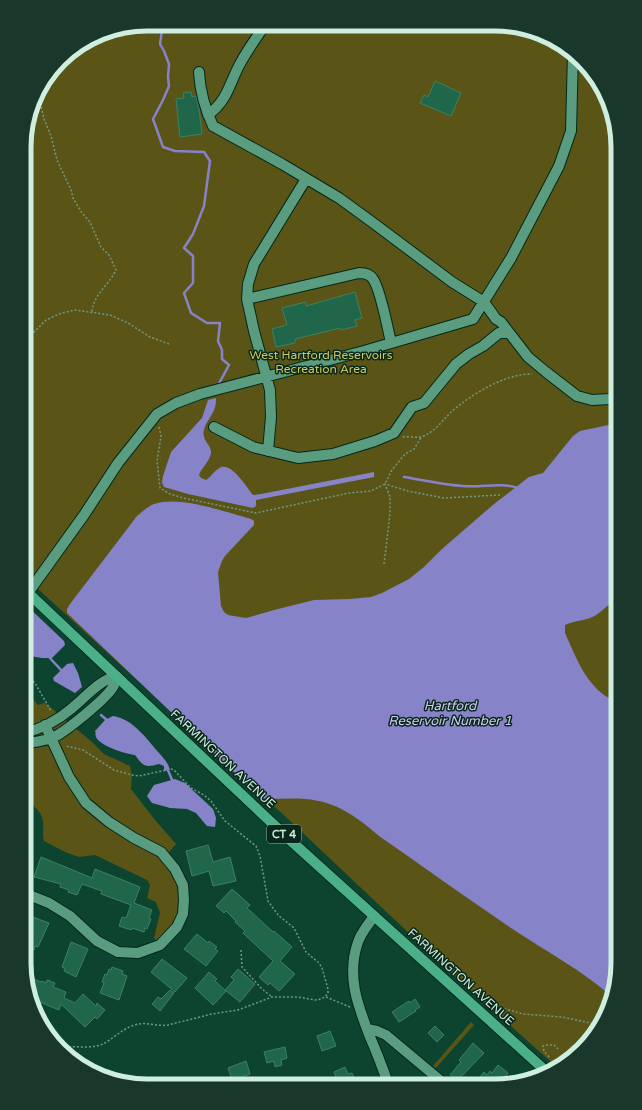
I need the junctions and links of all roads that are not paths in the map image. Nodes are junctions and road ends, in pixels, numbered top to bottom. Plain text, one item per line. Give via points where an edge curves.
1 (261, 31) edge
2 (573, 62) edge
3 (199, 72) dead end
4 (208, 115) junction
5 (306, 178) junction
6 (247, 299) junction
7 (484, 302) junction
8 (509, 334) junction
9 (391, 343) junction
10 (265, 376) junction
11 (611, 399) edge
12 (214, 428) dead end
13 (268, 451) junction
14 (31, 584) edge
15 (31, 596) edge
16 (116, 676) junction
17 (45, 725) junction
18 (31, 730) edge
19 (52, 738) junction
20 (31, 742) edge
21 (31, 896) edge
22 (374, 916) junction
23 (367, 1029) junction
24 (543, 1068) edge
25 (386, 1079) edge
26 (439, 1079) edge

1 - 4 street via 240,62 225,98
2 - 7 street via 571,131 559,166 511,258
3 - 4 street
4 - 5 street via 213,126
5 - 6 street via 254,264
5 - 7 street via 339,198 452,282
6 - 9 street via 366,273 374,279 378,288
6 - 10 street
7 - 8 street
7 - 9 street via 473,319
8 - 11 street via 528,357 577,396 592,400
8 - 13 street via 499,333 456,364 424,403 412,407 389,435 333,454 298,458
9 - 10 street
10 - 13 street via 270,390
10 - 14 street via 176,403 157,414 118,463 84,515
12 - 13 street via 245,444
15 - 16 main road, FARMINGTON AVENUE / CT 4
16 - 17 street via 102,682 70,710
16 - 19 street via 114,686 107,694 88,712
16 - 22 main road, FARMINGTON AVENUE / CT 4
17 - 18 street
17 - 19 street
19 - 20 street
19 - 21 street via 69,777 86,803 109,822 161,852 175,869 183,885 183,914 177,927 160,945 138,953 118,952 97,941 70,916
22 - 23 street via 361,935 355,953 353,974 353,986
22 - 24 main road, FARMINGTON AVENUE / CT 4
23 - 25 street
23 - 26 street via 386,1035

